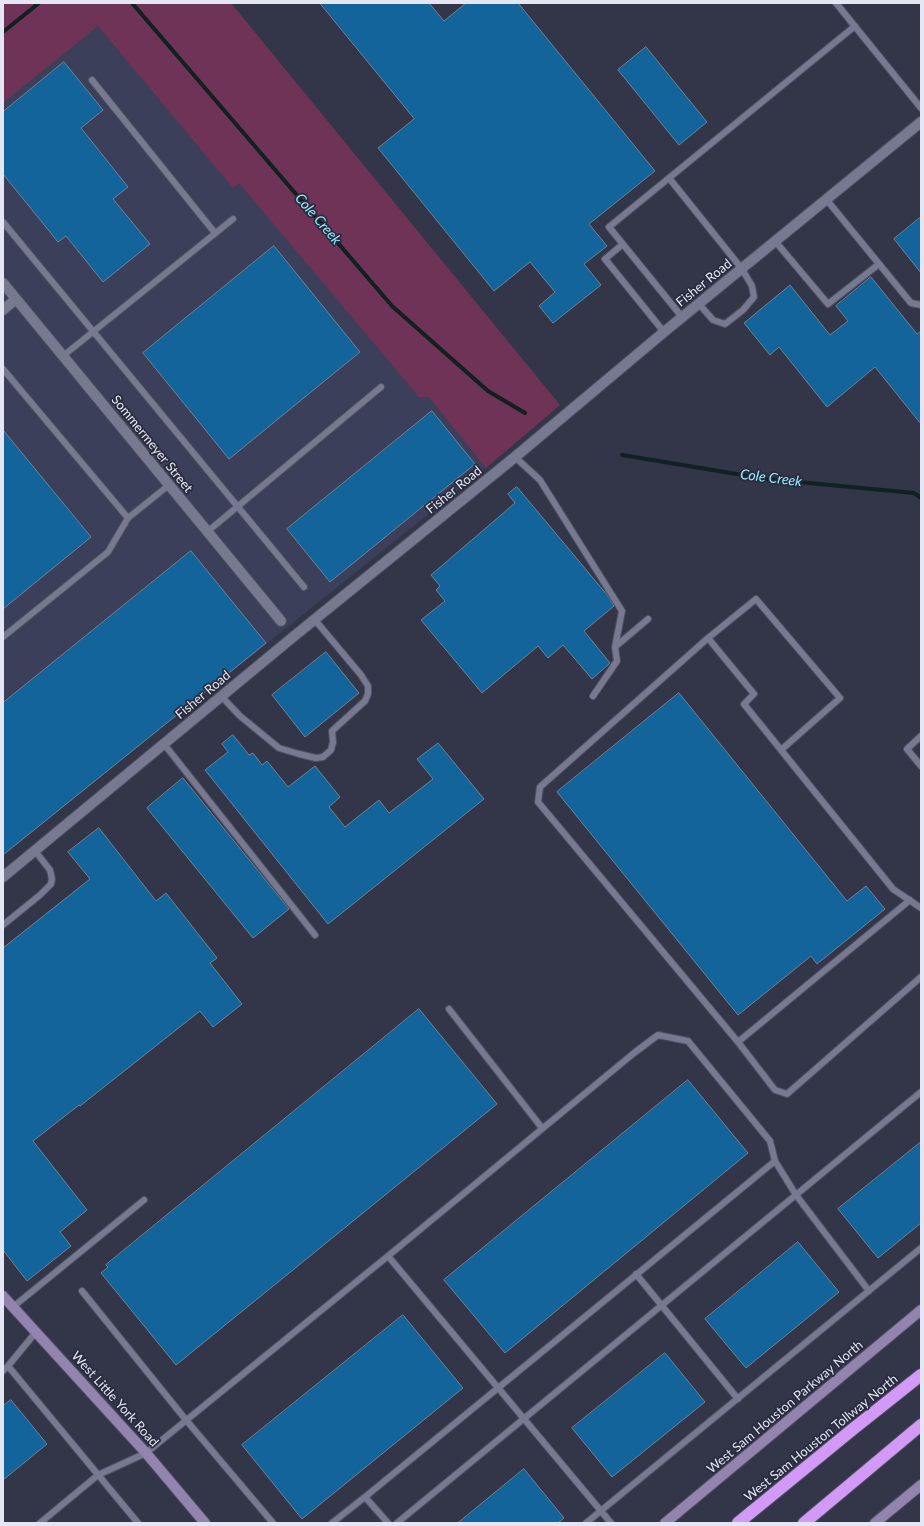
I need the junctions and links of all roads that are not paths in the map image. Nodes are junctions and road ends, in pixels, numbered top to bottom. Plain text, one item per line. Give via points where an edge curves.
1 (836, 3) edge
2 (855, 26) junction
3 (92, 80) dead end
4 (921, 108) edge
5 (921, 122) edge
6 (669, 178) junction
7 (826, 199) junction
8 (233, 219) dead end
9 (3, 222) edge
10 (215, 233) junction
11 (775, 241) junction
12 (623, 244) junction
13 (879, 264) junction
14 (742, 269) junction
15 (3, 283) edge
16 (16, 299) junction
17 (699, 304) junction
18 (921, 305) edge
19 (3, 310) edge
20 (682, 317) junction
21 (93, 332) junction
22 (664, 332) junction
23 (63, 356) junction
24 (3, 369) edge
25 (381, 387) dead end
26 (515, 457) junction
27 (169, 484) junction
28 (238, 506) junction
29 (128, 518) junction
30 (208, 532) junction
31 (304, 588) dead end
32 (648, 619) dead end
33 (315, 620) junction
34 (281, 621) dead end
35 (3, 637) edge
36 (708, 638) junction
37 (615, 647) junction
38 (593, 696) dead end
39 (222, 697) junction
40 (921, 736) edge
41 (164, 744) junction
42 (781, 750) junction
43 (921, 766) edge
44 (35, 851) junction
45 (3, 877) edge
46 (910, 900) junction
47 (921, 908) edge
48 (3, 925) edge
49 (315, 935) dead end
50 (921, 977) edge
51 (449, 1009) dead end
52 (738, 1042) junction
53 (921, 1092) edge
54 (542, 1128) junction
55 (775, 1161) junction
56 (796, 1195) junction
57 (144, 1200) dead end
58 (921, 1248) edge
59 (388, 1256) junction
60 (636, 1274) junction
61 (82, 1291) dead end
62 (869, 1292) junction
63 (3, 1296) edge
64 (662, 1305) junction
65 (13, 1307) junction
66 (921, 1310) edge
67 (36, 1332) junction
68 (6, 1369) edge
69 (921, 1375) edge
70 (498, 1388) junction
71 (738, 1399) junction
72 (524, 1418) junction
73 (186, 1420) junction
74 (921, 1425) edge
75 (146, 1453) junction
76 (98, 1475) junction
77 (921, 1485) edge
78 (365, 1497) junction
79 (601, 1511) junction
80 (40, 1523) edge
81 (138, 1523) edge
82 (205, 1523) edge
83 (274, 1523) edge
84 (332, 1523) edge
85 (388, 1523) edge
86 (397, 1523) edge
87 (586, 1523) edge
88 (612, 1523) edge
89 (665, 1523) edge
90 (738, 1523) edge
91 (804, 1523) edge
92 (875, 1523) edge

1 - 2 lane
2 - 4 lane
2 - 6 lane
3 - 10 lane
5 - 7 street, Fisher Road
6 - 12 lane via 609,227
6 - 14 lane
7 - 11 street, Fisher Road
7 - 13 lane
8 - 10 lane
9 - 21 lane
10 - 21 lane
11 - 13 lane via 828,304
11 - 14 street, Fisher Road
12 - 20 lane
12 - 22 lane via 605,259
13 - 18 lane via 911,303
14 - 17 street, Fisher Road
14 - 17 lane via 752,286 754,297 743,310 724,324 713,320
15 - 16 street, Sommermeyer Street
16 - 19 street
16 - 23 street, Sommermeyer Street
17 - 20 street, Fisher Road
20 - 22 street, Fisher Road
21 - 23 lane
21 - 28 lane
22 - 26 street, Fisher Road
23 - 27 street, Sommermeyer Street
24 - 29 lane
25 - 28 lane
26 - 33 street, Fisher Road
26 - 37 lane via 540,480 622,611
27 - 29 lane
27 - 30 street, Sommermeyer Street
28 - 30 lane
28 - 31 lane
29 - 35 lane via 108,552
30 - 34 street, Sommermeyer Street
32 - 37 lane
33 - 39 street, Fisher Road
33 - 39 lane via 368,686 365,701 332,731 331,750 323,757 316,758 279,748 240,716
36 - 42 lane via 754,694 744,704
36 - 42 lane via 756,599 840,698
36 - 52 lane via 540,787 538,802
37 - 38 lane via 617,661
39 - 41 street, Fisher Road
40 - 43 lane via 907,749
41 - 44 street, Fisher Road
41 - 49 lane
42 - 46 lane via 894,889
44 - 45 street, Fisher Road
44 - 48 lane via 50,870 51,884
46 - 47 lane
46 - 52 lane
50 - 52 lane via 787,1094 775,1090
51 - 54 lane
53 - 56 lane
54 - 55 lane via 658,1035 688,1041 770,1141
54 - 59 lane
55 - 56 lane
55 - 60 lane
56 - 62 lane
56 - 64 lane
57 - 65 lane
58 - 62 lane
59 - 70 lane
59 - 73 lane
60 - 64 lane
60 - 70 lane
61 - 73 lane
62 - 71 lane
63 - 65 main road, West Little York Road
64 - 71 lane
64 - 72 lane
65 - 67 main road, West Little York Road
66 - 89 main road, West Sam Houston Parkway North
67 - 68 lane
67 - 75 main road, West Little York Road
68 - 76 lane
69 - 90 highway, West Sam Houston Tollway North
70 - 72 lane
70 - 78 lane
71 - 79 lane
72 - 79 lane
72 - 86 lane
73 - 75 lane
73 - 83 lane
74 - 91 highway
75 - 76 lane
75 - 82 main road, West Little York Road
76 - 80 lane
76 - 81 lane
77 - 92 main road
78 - 84 lane
78 - 85 lane
79 - 87 lane
79 - 88 lane

